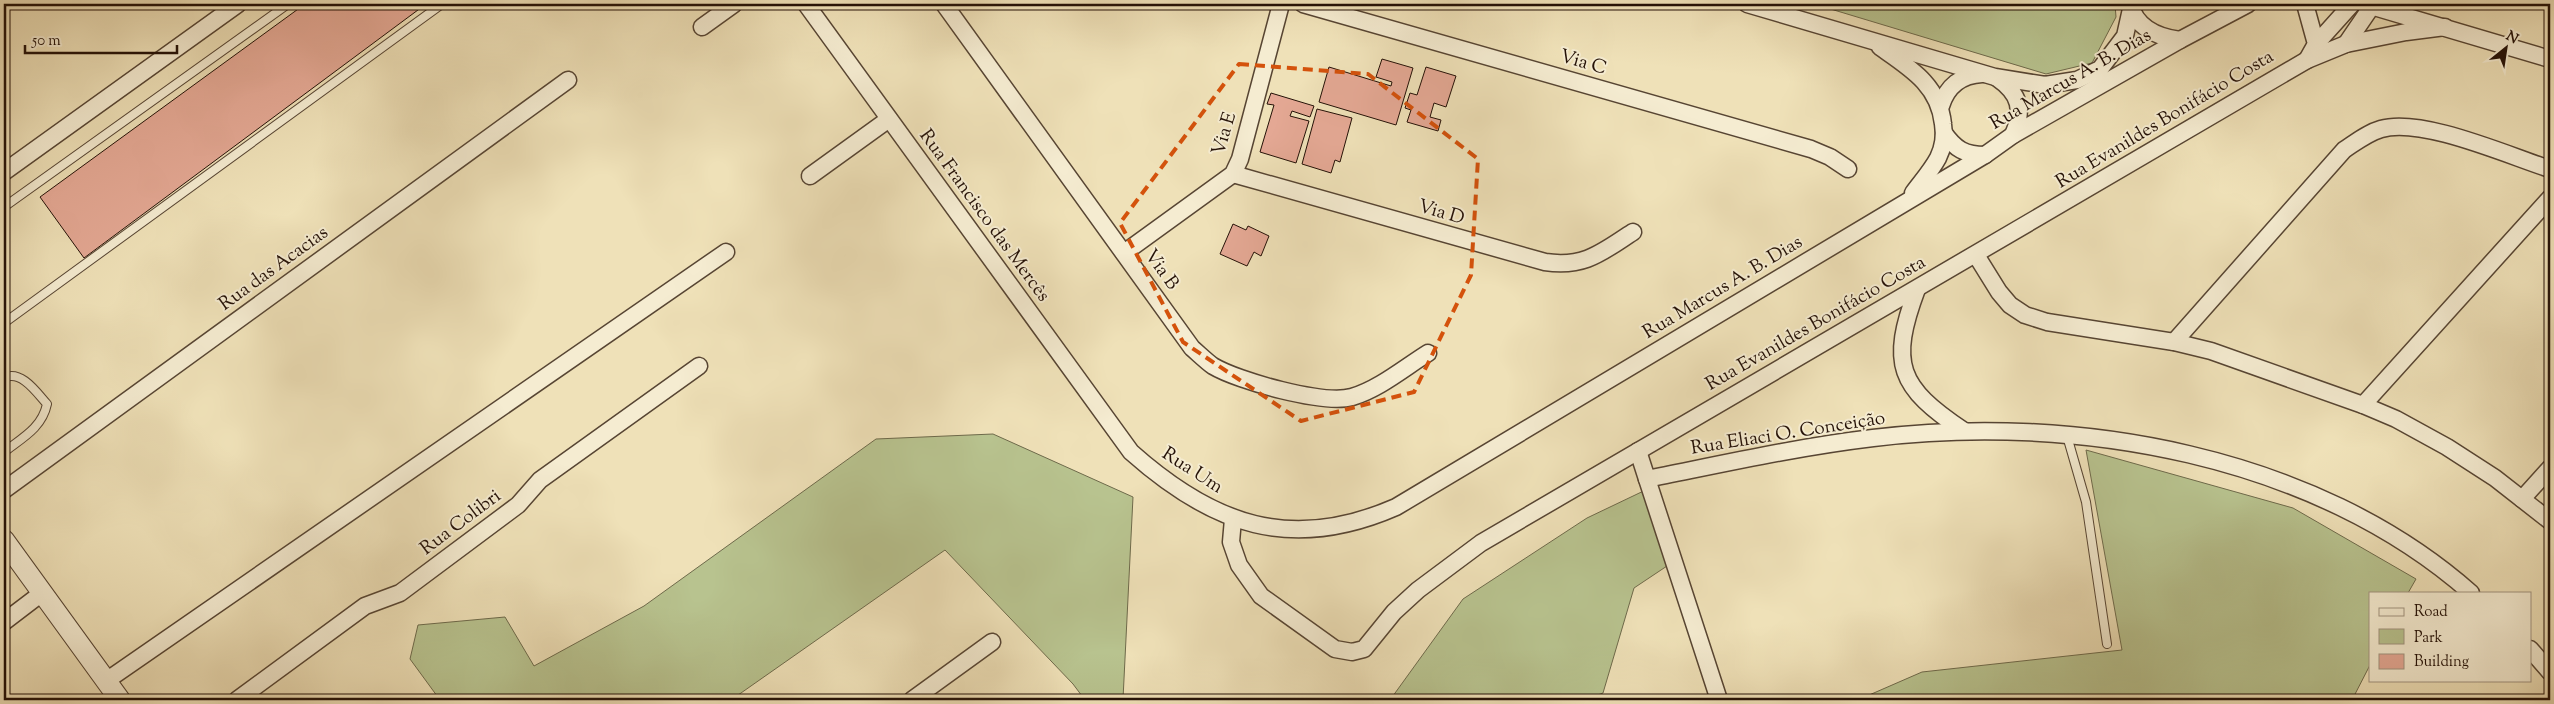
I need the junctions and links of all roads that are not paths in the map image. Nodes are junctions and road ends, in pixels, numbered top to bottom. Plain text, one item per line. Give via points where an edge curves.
1 (238, 4) edge
2 (288, 4) edge
3 (442, 4) edge
4 (734, 4) edge
5 (806, 4) edge
6 (944, 4) edge
7 (1281, 4) edge
8 (1303, 4) edge
9 (1747, 4) edge
10 (2220, 4) edge
11 (2248, 4) edge
12 (2306, 4) edge
13 (2352, 4) edge
14 (2368, 5) edge
15 (2131, 6) edge
16 (2216, 20) junction
17 (702, 27) dead end
18 (2445, 27) junction
19 (1867, 38) junction
20 (2180, 40) junction
21 (2316, 44) junction
22 (2346, 44) junction
23 (2307, 60) junction
24 (2550, 60) edge
25 (1991, 76) junction
26 (568, 80) dead end
27 (1941, 106) junction
28 (889, 119) junction
29 (1944, 133) junction
30 (2013, 135) junction
31 (1985, 155) junction
32 (1848, 169) dead end
33 (2550, 170) edge
34 (4, 172) edge
35 (1233, 174) junction
36 (810, 176) dead end
37 (2550, 198) edge
38 (1909, 199) junction
39 (4, 207) edge
40 (1633, 232) dead end
41 (726, 252) dead end
42 (1124, 253) junction
43 (1976, 255) junction
44 (1917, 289) junction
45 (4, 323) edge
46 (2174, 342) junction
47 (1428, 353) dead end
48 (699, 366) dead end
49 (4, 378) edge
50 (2363, 405) junction
51 (1964, 431) junction
52 (2067, 436) junction
53 (4, 452) edge
54 (1131, 452) joint
55 (1638, 452) junction
56 (2550, 468) edge
57 (1647, 479) junction
58 (4, 490) edge
59 (2522, 499) junction
60 (1233, 519) junction
61 (2550, 521) edge
62 (4, 540) edge
63 (2470, 592) edge
64 (42, 593) junction
65 (4, 622) edge
66 (992, 642) dead end
67 (2106, 644) dead end
68 (2532, 651) edge
69 (2550, 672) edge
70 (106, 681) junction
71 (120, 700) edge
72 (237, 700) edge
73 (912, 700) edge
74 (1720, 700) edge

1 - 34 street
2 - 39 lane
3 - 45 lane
4 - 17 street
5 - 28 street, Rua Francisco das Mercês
6 - 42 street, Via B
7 - 35 street, Via E via 1240,159
8 - 32 street, Via C via 1811,149
9 - 19 street
10 - 16 street
11 - 16 street, Rua Marcus A. B. Dias
12 - 21 street
13 - 21 street
14 - 18 street
14 - 22 street
15 - 20 street via 2145,28 2155,35
15 - 25 street via 2125,36 2100,68 2077,80 2045,85
16 - 20 street, Rua Marcus A. B. Dias
18 - 22 street, Rua Evanildes Bonifácio Costa
18 - 24 street
19 - 25 street
19 - 27 street via 1924,80
20 - 30 street, Rua Marcus A. B. Dias
21 - 23 street
22 - 23 street, Rua Evanildes Bonifácio Costa
23 - 43 street, Rua Evanildes Bonifácio Costa
25 - 27 street via 1972,75 1955,82
25 - 30 street via 2009,86 2018,102 2020,120
26 - 58 street, Rua das Acacias
27 - 29 street
28 - 36 street
28 - 54 street, Rua Francisco das Mercês
29 - 31 street via 1961,151
29 - 38 street via 1938,158
30 - 31 street, Rua Marcus A. B. Dias
31 - 38 street, Rua Marcus A. B. Dias
33 - 46 street via 2432,130 2381,129 2344,150
35 - 40 street, Via D via 1564,265 1594,258
35 - 42 street, Via E
37 - 50 street
38 - 60 street, Rua Marcus A. B. Dias via 1396,507 1340,526 1304,530 1267,528
41 - 70 street
42 - 47 street, Via B via 1192,348 1212,365 1232,375 1335,400 1367,392
43 - 44 street, Rua Evanildes Bonifácio Costa
43 - 46 street via 1998,292 2010,306 2025,315 2047,322
44 - 51 street via 1901,343 1904,368 1917,394 1935,412
44 - 55 street, Rua Evanildes Bonifácio Costa
46 - 50 street via 2212,351
48 - 72 street, Rua Colibri via 540,480 518,505 400,593 364,606
49 - 53 lane via 19,377 47,404 45,416 34,430
50 - 59 street via 2448,447
51 - 52 street, Rua Eliaci O. Conceição
51 - 57 street, Rua Eliaci O. Conceição via 1814,446
52 - 63 street, Rua Eliaci O. Conceição via 2182,454 2285,483 2384,529
52 - 67 lane via 2086,502
54 - 60 street, Rua Um via 1184,494
55 - 57 street
55 - 60 street, Rua Evanildes Bonifácio Costa via 1481,543 1443,569 1394,612 1364,648 1352,652 1335,650 1261,596 1238,565 1231,542
56 - 59 street
57 - 74 street
59 - 61 street
62 - 64 street
64 - 65 street
64 - 70 street
66 - 73 street
68 - 69 street
70 - 71 street

